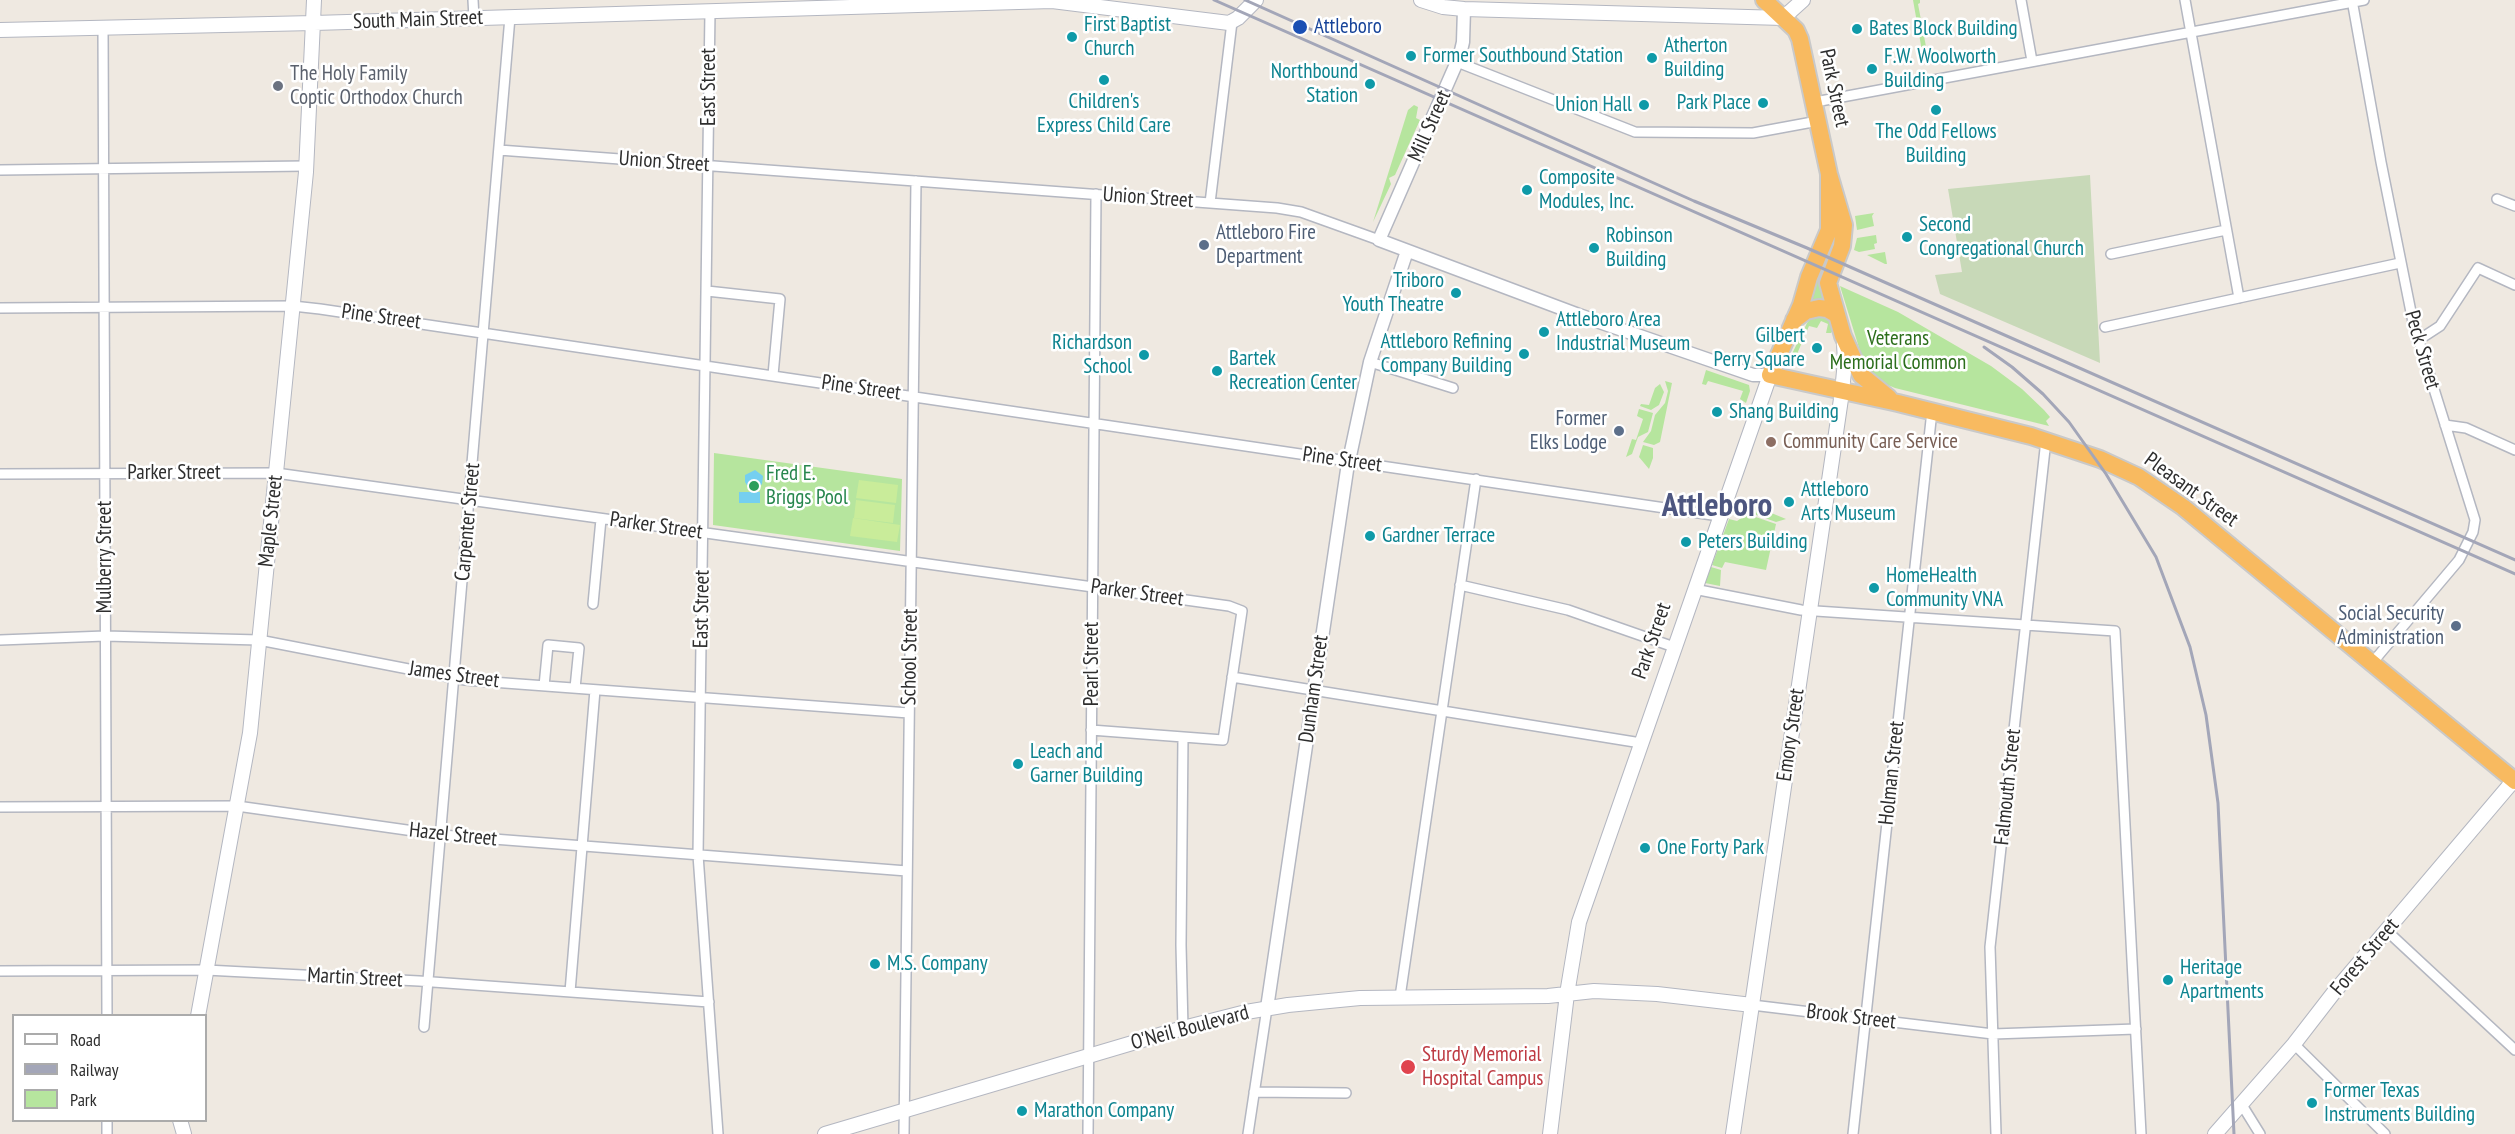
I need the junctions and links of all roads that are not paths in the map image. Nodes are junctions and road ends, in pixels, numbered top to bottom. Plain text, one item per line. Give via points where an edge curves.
1 (314, 0) edge
2 (473, 0) edge
3 (1257, 0) edge
4 (1421, 0) edge
5 (1764, 0) edge
6 (1803, 0) edge
7 (2021, 0) edge
8 (2185, 0) edge
9 (2364, 0) edge
10 (2353, 1) edge
11 (707, 7) edge
12 (1464, 9) junction
13 (510, 17) junction
14 (474, 18) junction
15 (1783, 18) junction
16 (1232, 22) junction
17 (315, 23) junction
18 (103, 27) junction
19 (0, 30) edge
20 (2191, 33) junction
21 (2031, 61) junction
22 (1457, 62) junction
23 (1815, 102) junction
24 (1818, 121) junction
25 (499, 150) junction
26 (306, 166) junction
27 (709, 166) junction
28 (103, 169) junction
29 (0, 170) edge
30 (1829, 174) junction
31 (916, 181) junction
32 (1096, 194) junction
33 (2497, 199) dead end
34 (1210, 203) junction
35 (2515, 206) edge
36 (2226, 231) junction
37 (1379, 240) junction
38 (1407, 251) junction
39 (2111, 254) dead end
40 (2400, 263) junction
41 (2515, 285) edge
42 (707, 291) junction
43 (2239, 297) junction
44 (293, 306) junction
45 (104, 307) junction
46 (0, 308) edge
47 (1837, 315) junction
48 (1794, 320) junction
49 (2105, 327) dead end
50 (484, 332) junction
51 (1843, 336) junction
52 (2417, 341) junction
53 (1370, 363) junction
54 (706, 365) junction
55 (773, 375) junction
56 (1770, 375) junction
57 (1454, 388) dead end
58 (1842, 392) junction
59 (913, 396) junction
60 (1898, 403) junction
61 (1932, 411) junction
62 (1093, 422) junction
63 (2445, 426) junction
64 (2046, 440) junction
65 (2515, 450) edge
66 (1349, 461) junction
67 (104, 473) junction
68 (276, 473) junction
69 (0, 474) edge
70 (1476, 479) junction
71 (470, 500) junction
72 (1719, 516) junction
73 (601, 519) junction
74 (704, 533) junction
75 (911, 562) junction
76 (1460, 585) junction
77 (1092, 587) junction
78 (1694, 589) junction
79 (593, 604) dead end
80 (1809, 610) junction
81 (1909, 617) junction
82 (2025, 625) junction
83 (105, 636) junction
84 (0, 640) edge
85 (260, 640) junction
86 (1674, 647) junction
87 (2372, 663) junction
88 (1232, 677) junction
89 (455, 678) junction
90 (544, 686) junction
91 (575, 688) junction
92 (595, 690) junction
93 (1314, 690) junction
94 (700, 698) junction
95 (1442, 711) junction
96 (909, 714) junction
97 (1091, 730) junction
98 (1183, 737) junction
99 (1641, 744) junction
100 (2514, 780) edge
101 (106, 806) junction
102 (237, 806) junction
103 (0, 807) edge
104 (442, 835) junction
105 (582, 846) junction
106 (698, 855) junction
107 (907, 871) junction
108 (2387, 931) junction
109 (106, 970) junction
110 (206, 970) junction
111 (0, 971) edge
112 (429, 982) junction
113 (570, 992) junction
114 (1568, 994) junction
115 (1400, 997) junction
116 (709, 1002) junction
117 (1752, 1005) junction
118 (1267, 1008) junction
119 (107, 1014) edge
120 (198, 1014) edge
121 (1865, 1019) junction
122 (424, 1028) dead end
123 (1183, 1028) junction
124 (2136, 1029) junction
125 (1993, 1034) junction
126 (2294, 1044) junction
127 (2515, 1050) edge
128 (1089, 1056) junction
129 (1254, 1092) junction
130 (1346, 1093) dead end
131 (2242, 1105) junction
132 (904, 1111) junction
133 (718, 1134) edge
134 (825, 1134) edge
135 (904, 1134) edge
136 (1088, 1134) edge
137 (1248, 1134) edge
138 (1550, 1134) edge
139 (1733, 1134) edge
140 (1852, 1134) edge
141 (1996, 1134) edge
142 (2141, 1134) edge
143 (2215, 1134) edge
144 (2260, 1134) edge
145 (2385, 1134) edge

1 - 17 main road, Maple Street
2 - 14 street
3 - 16 main road
4 - 12 main road
5 - 15 highway, Park Street
6 - 15 main road
7 - 21 street
8 - 20 street
9 - 10 street
10 - 20 street
10 - 40 street, Peck Street
11 - 13 main road, South Main Street
11 - 16 main road, South Main Street via 1060,1
11 - 27 street, East Street
12 - 15 main road
12 - 22 street, Mill Street via 1463,42
13 - 14 main road, South Main Street
13 - 25 street, Carpenter Street
14 - 17 main road, South Main Street
15 - 23 highway, Park Street via 1799,34
16 - 34 street
17 - 18 main road, South Main Street
17 - 26 main road, Maple Street
18 - 19 main road, South Main Street
18 - 28 street, Mulberry Street
20 - 21 street
20 - 36 street
21 - 23 street
22 - 24 street via 1635,132 1753,133
22 - 37 street, Mill Street
23 - 24 highway, Park Street
24 - 30 highway, Park Street
25 - 27 street, Union Street
25 - 50 street, Carpenter Street
26 - 28 street
26 - 44 main road, Maple Street
27 - 31 street, Union Street
27 - 42 street, East Street
28 - 29 street
28 - 45 street, Mulberry Street
30 - 47 highway, Park Street via 1844,231 1828,279
30 - 48 highway, Park Street via 1829,230
31 - 32 street, Union Street
31 - 59 street, School Street
32 - 34 street, Union Street
32 - 62 street, Pearl Street
33 - 35 street
34 - 37 street, Union Street via 1290,209
36 - 39 street
36 - 43 street
37 - 38 street, Union Street
38 - 53 street, Dunham Street
38 - 56 street, Union Street via 1743,371
40 - 43 street
40 - 52 street, Peck Street
41 - 52 street via 2478,268 2440,326
42 - 54 street, East Street
42 - 55 street via 780,299
43 - 49 street
44 - 45 street, Pine Street
44 - 50 street, Pine Street
44 - 68 main road, Maple Street
45 - 46 street, Pine Street
45 - 67 street, Mulberry Street
47 - 48 highway via 1827,309 1815,309
47 - 51 highway, Park Street
48 - 56 highway, Park Street
50 - 54 street, Pine Street
50 - 71 street, Carpenter Street
51 - 58 main road, Emory Street
51 - 60 highway, Park Street via 1863,378
52 - 63 street, Peck Street
53 - 57 street
53 - 66 street, Dunham Street
54 - 55 street, Pine Street
54 - 74 street, East Street
55 - 59 street, Pine Street
56 - 58 highway, Pleasant Street
56 - 72 main road, Park Street
58 - 60 highway, Pleasant Street
58 - 80 main road, Emory Street
59 - 62 street, Pine Street
59 - 75 street, School Street
60 - 61 highway, Pleasant Street
61 - 64 highway, Pleasant Street
61 - 81 street, Holman Street
62 - 66 street, Pine Street
62 - 77 street, Pearl Street
63 - 65 street via 2466,428
63 - 87 street, Peck Street via 2474,516 2473,532 2459,560
64 - 82 street, Falmouth Street
64 - 87 highway, Pleasant Street via 2115,465 2162,492
66 - 70 street, Pine Street
66 - 93 street, Dunham Street
67 - 68 street, Parker Street
67 - 69 street, Parker Street
67 - 83 street, Mulberry Street
68 - 71 street, Parker Street
68 - 85 main road, Maple Street
70 - 72 street, Pine Street
70 - 76 street
71 - 73 street, Parker Street
71 - 89 street, Carpenter Street
72 - 78 main road, Park Street
73 - 74 street, Parker Street
73 - 79 street
74 - 75 street, Parker Street
74 - 94 street, East Street
75 - 77 street, Parker Street
75 - 96 street, School Street
76 - 86 street via 1568,610
76 - 95 street
77 - 88 street, Parker Street via 1242,611
77 - 97 street, Pearl Street
78 - 80 street
78 - 86 main road, Park Street
80 - 81 street
80 - 117 main road, Emory Street
81 - 82 street
81 - 121 street, Holman Street
82 - 124 street via 2115,631
82 - 125 street, Falmouth Street via 1990,947
83 - 84 street, James Street
83 - 85 street, James Street
83 - 101 street, Mulberry Street
85 - 89 street, James Street
85 - 102 main road, Maple Street via 249,743
86 - 99 main road, Park Street
87 - 100 highway, Pleasant Street
88 - 93 street
88 - 98 street via 1222,740
89 - 90 street, James Street
89 - 104 street, Carpenter Street
90 - 91 street, James Street
90 - 91 street via 548,645 579,648
91 - 92 street, James Street
92 - 94 street, James Street
92 - 105 street
93 - 95 street
93 - 118 street, Dunham Street
94 - 96 street, James Street
94 - 106 street, East Street
95 - 99 street
95 - 115 street
96 - 107 street, School Street
97 - 98 street
97 - 128 street, Pearl Street
98 - 123 street
99 - 114 main road, Park Street via 1577,928
100 - 108 main road, Forest Street
101 - 102 street, Hazel Street
101 - 103 street, Hazel Street
101 - 109 street, Mulberry Street
102 - 104 street, Hazel Street
102 - 110 main road, Maple Street
104 - 105 street, Hazel Street
104 - 112 street, Carpenter Street
105 - 106 street, Hazel Street
105 - 113 street
106 - 107 street, Hazel Street
106 - 116 street, East Street
107 - 132 street, School Street
108 - 126 main road, Forest Street
108 - 127 street
109 - 110 street, Martin Street
109 - 111 street, Martin Street
109 - 119 street, Mulberry Street
110 - 112 street, Martin Street
110 - 120 main road, Maple Street
112 - 113 street, Martin Street
112 - 122 street, Carpenter Street
113 - 116 street, Martin Street
114 - 115 main road, O'Neil Boulevard
114 - 117 main road, Brook Street via 1631,992
114 - 138 main road, Park Street
115 - 118 main road, O'Neil Boulevard via 1327,1000
116 - 133 street, East Street
117 - 121 street, Brook Street
117 - 139 main road, Emory Street
118 - 123 main road, O'Neil Boulevard
118 - 129 street, Dunham Street
121 - 125 street, Brook Street
121 - 140 street, Holman Street
123 - 128 main road, O'Neil Boulevard
124 - 125 street, Brook Street
124 - 142 street
125 - 141 street, Falmouth Street
126 - 131 main road, Forest Street
126 - 145 street
128 - 132 main road, O'Neil Boulevard
128 - 136 street, Pearl Street
129 - 130 street
129 - 137 street, Dunham Street
131 - 143 main road, Forest Street
131 - 144 street
132 - 134 main road, O'Neil Boulevard
132 - 135 street, School Street

